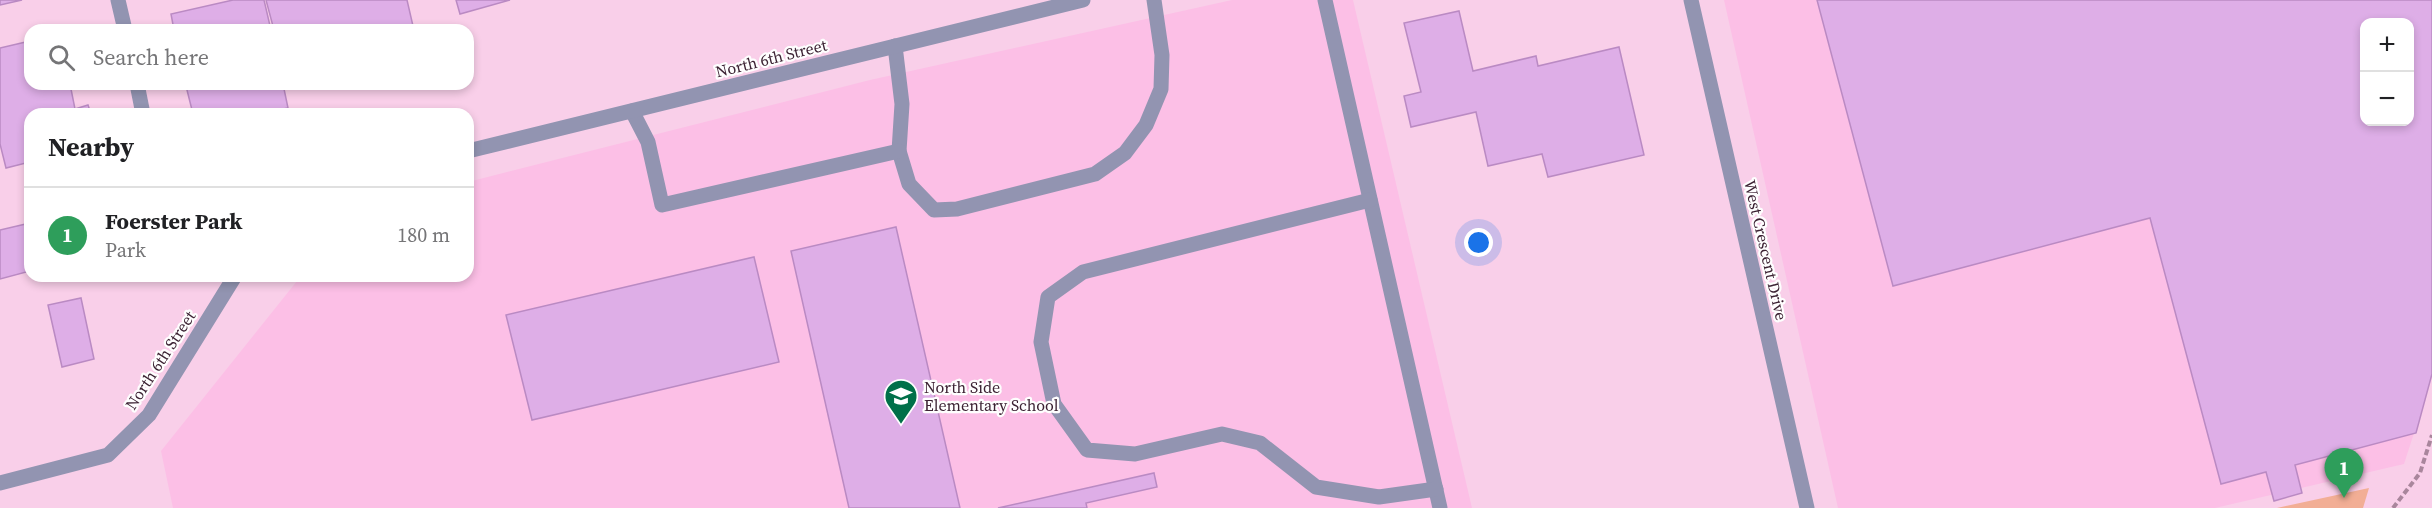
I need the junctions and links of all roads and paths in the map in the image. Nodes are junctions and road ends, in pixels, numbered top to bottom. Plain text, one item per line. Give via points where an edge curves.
1 (118, 0) edge
2 (1083, 0) edge
3 (1154, 0) edge
4 (1324, 0) edge
5 (1691, 0) edge
6 (124, 24) edge
7 (895, 46) junction
8 (137, 90) edge
9 (142, 108) edge
10 (632, 111) junction
11 (474, 150) edge
12 (899, 151) junction
13 (1370, 200) junction
14 (231, 282) edge
15 (2432, 435) edge
16 (0, 483) edge
17 (1436, 489) junction
18 (1440, 508) edge
19 (1807, 508) edge
20 (2393, 508) edge

1 - 6 street
2 - 7 street, North 6th Street
3 - 12 street via 1162,55 1161,89 1146,125 1125,153 1095,174 957,209 934,210 909,184
4 - 13 street
5 - 19 street, West Crescent Drive
7 - 10 street, North 6th Street
7 - 12 street via 902,104
8 - 9 street
10 - 11 street, North 6th Street
10 - 12 street via 648,142 662,205
13 - 17 street
13 - 17 street via 1083,272 1048,297 1041,342 1054,404 1087,450 1135,454 1222,434 1260,443 1316,487 1379,497
14 - 16 street, North 6th Street via 149,415 108,455
15 - 20 path via 2420,473
17 - 18 street

